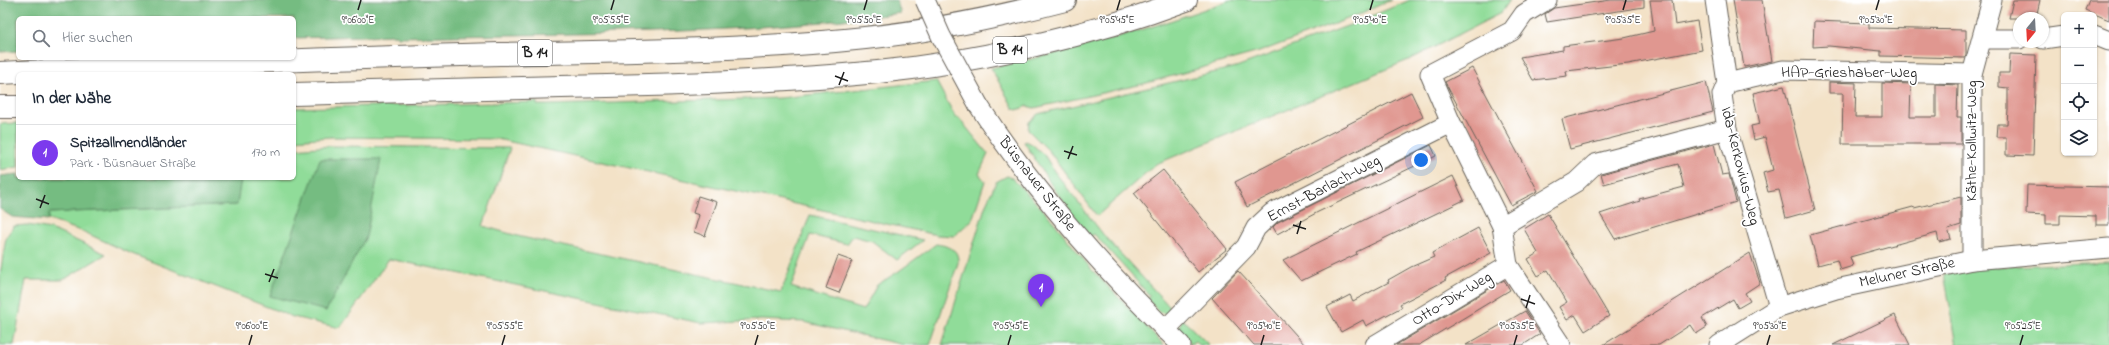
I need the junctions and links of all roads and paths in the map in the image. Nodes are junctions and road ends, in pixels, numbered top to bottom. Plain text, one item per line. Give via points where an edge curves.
1 (925, 0) edge
2 (1065, 0) edge
3 (1186, 0) edge
4 (1547, 0) edge
5 (1715, 0) edge
6 (1992, 0) edge
7 (2061, 36) edge
8 (2097, 36) edge
9 (2049, 38) edge
10 (1983, 39) junction
11 (2013, 39) edge
12 (2109, 41) edge
13 (16, 72) edge
14 (26, 72) edge
15 (0, 73) edge
16 (1972, 74) junction
17 (1726, 84) junction
18 (296, 94) edge
19 (16, 106) edge
20 (0, 107) edge
21 (1451, 123) junction
22 (1727, 129) junction
23 (1502, 226) junction
24 (2109, 248) edge
25 (1972, 260) junction
26 (1508, 265) junction
27 (1779, 307) junction
28 (1165, 330) junction
29 (1181, 345) edge
30 (1375, 345) edge
31 (1561, 345) edge
32 (1719, 345) edge

1 - 28 street, Büsnauer Straße, bridge via 941,36 979,106 1008,151 1119,283
2 - 14 highway, B 14 via 903,34 751,47
3 - 18 highway, B 14 via 1040,44 879,72 634,86
4 - 21 street via 1524,14 1512,31 1430,74
5 - 17 street, Ida-Kerkovius-Weg
6 - 10 street, Käthe-Kollwitz-Weg
7 - 9 street
8 - 12 street
10 - 11 street
10 - 16 street, Käthe-Kollwitz-Weg
13 - 15 highway, B 14
16 - 17 street, HAP-Grieshaber-Weg via 1783,70
16 - 25 street, Käthe-Kollwitz-Weg
17 - 22 street, Ida-Kerkovius-Weg via 1722,95
19 - 20 highway
21 - 23 street
21 - 28 street, Ernst-Barlach-Weg via 1272,213 1256,228 1246,247
22 - 23 street via 1595,164 1576,182
22 - 27 street, Ida-Kerkovius-Weg
23 - 26 street
24 - 25 street, Meluner Straße
25 - 27 street, Meluner Straße via 1836,289
26 - 30 street, Otto-Dix-Weg
26 - 31 street
27 - 32 street, Meluner Straße
28 - 29 street, Büsnauer Straße

